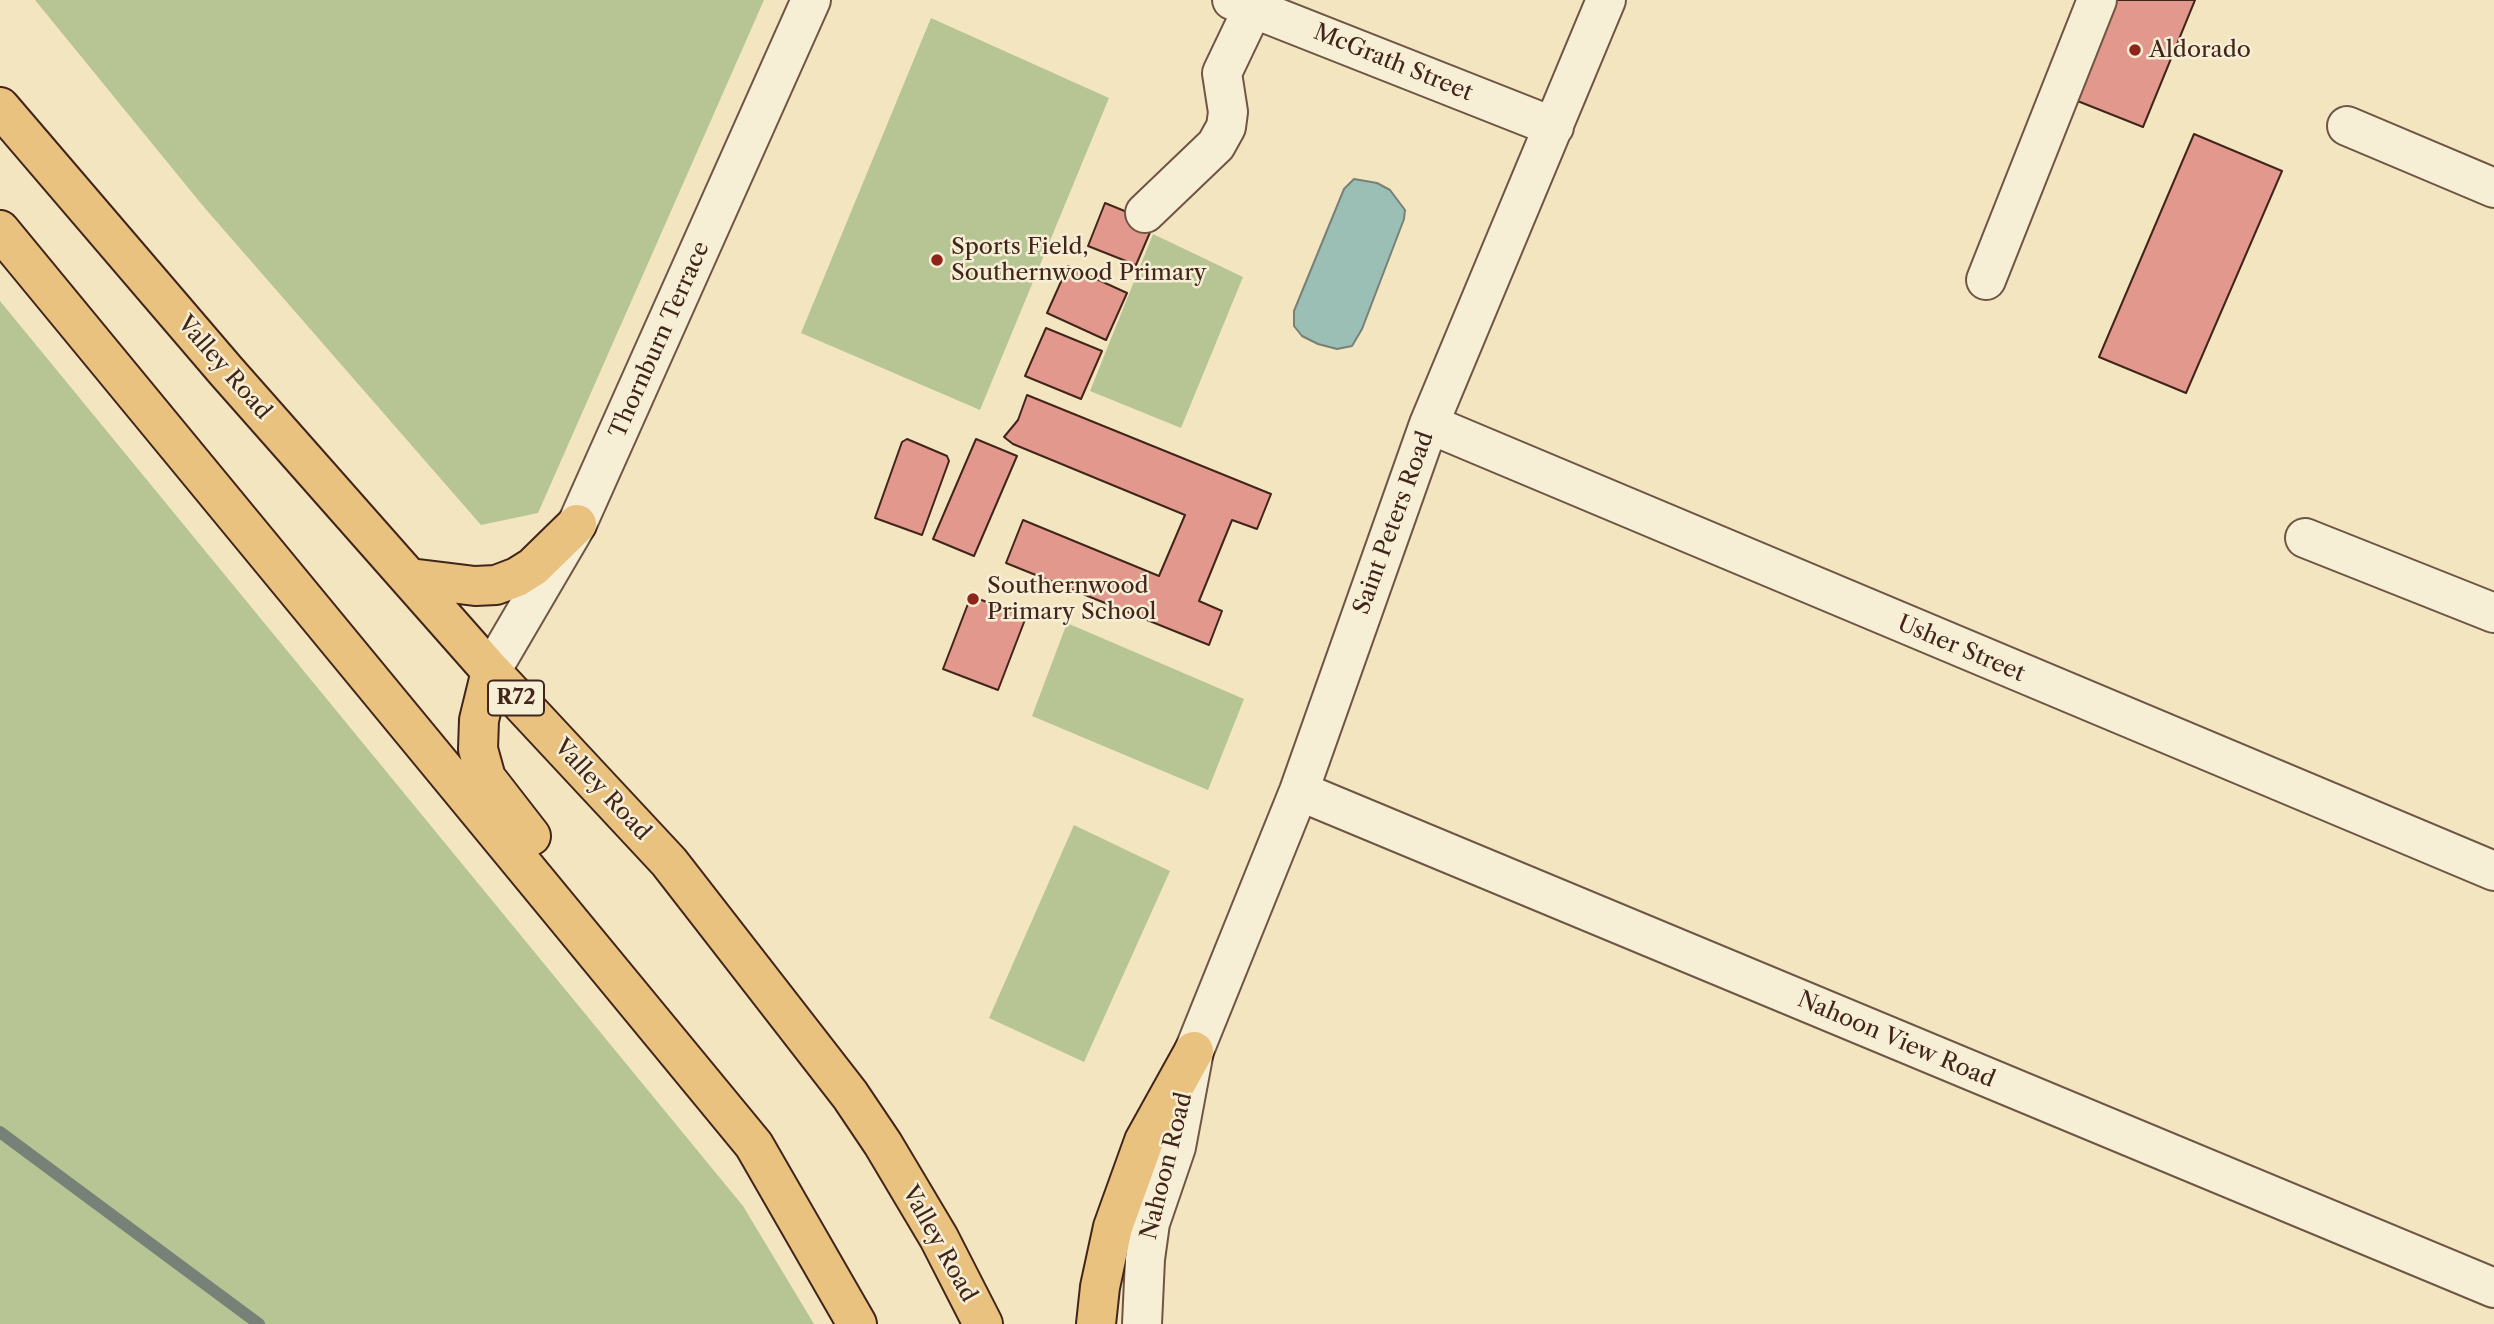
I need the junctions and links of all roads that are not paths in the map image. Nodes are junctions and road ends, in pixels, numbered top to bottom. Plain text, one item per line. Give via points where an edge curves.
1 (811, 0) edge
2 (1606, 0) edge
3 (2097, 0) edge
4 (1243, 4) edge
5 (0, 107) edge
6 (2347, 126) dead end
7 (1554, 127) junction
8 (2494, 188) edge
9 (1145, 213) dead end
10 (0, 230) edge
11 (1986, 280) dead end
12 (1429, 425) junction
13 (577, 524) junction
14 (2305, 538) dead end
15 (410, 578) junction
16 (2494, 613) edge
17 (491, 671) junction
18 (1299, 791) junction
19 (2494, 872) edge
20 (1194, 1051) junction
21 (685, 1059) junction
22 (2494, 1288) edge
23 (857, 1324) edge
24 (983, 1324) edge
25 (1096, 1324) edge
26 (1142, 1324) edge

1 - 13 street, Thornburn Terrace
2 - 7 street, Saint Peters Road
3 - 11 street
4 - 7 street, McGrath Street
4 - 9 street via 1222,73 1226,127 1216,145
5 - 15 highway, Valley Road / R72
6 - 8 street
7 - 12 street, Saint Peters Road
10 - 21 highway
12 - 18 street, Saint Peters Road
12 - 19 street, Usher Street
13 - 15 highway via 533,567 496,586
13 - 17 street, Thornburn Terrace
14 - 16 street
15 - 17 highway, Valley Road / R72
17 - 21 highway via 479,720 478,749 486,778 615,943
17 - 24 highway, Valley Road / R72 via 669,862 811,1042 883,1144
18 - 20 street, Saint Peters Road
18 - 22 street, Nahoon View Road
20 - 25 highway via 1144,1141 1113,1227
20 - 26 street, Nahoon Road via 1176,1147 1150,1223
21 - 23 highway via 754,1145

